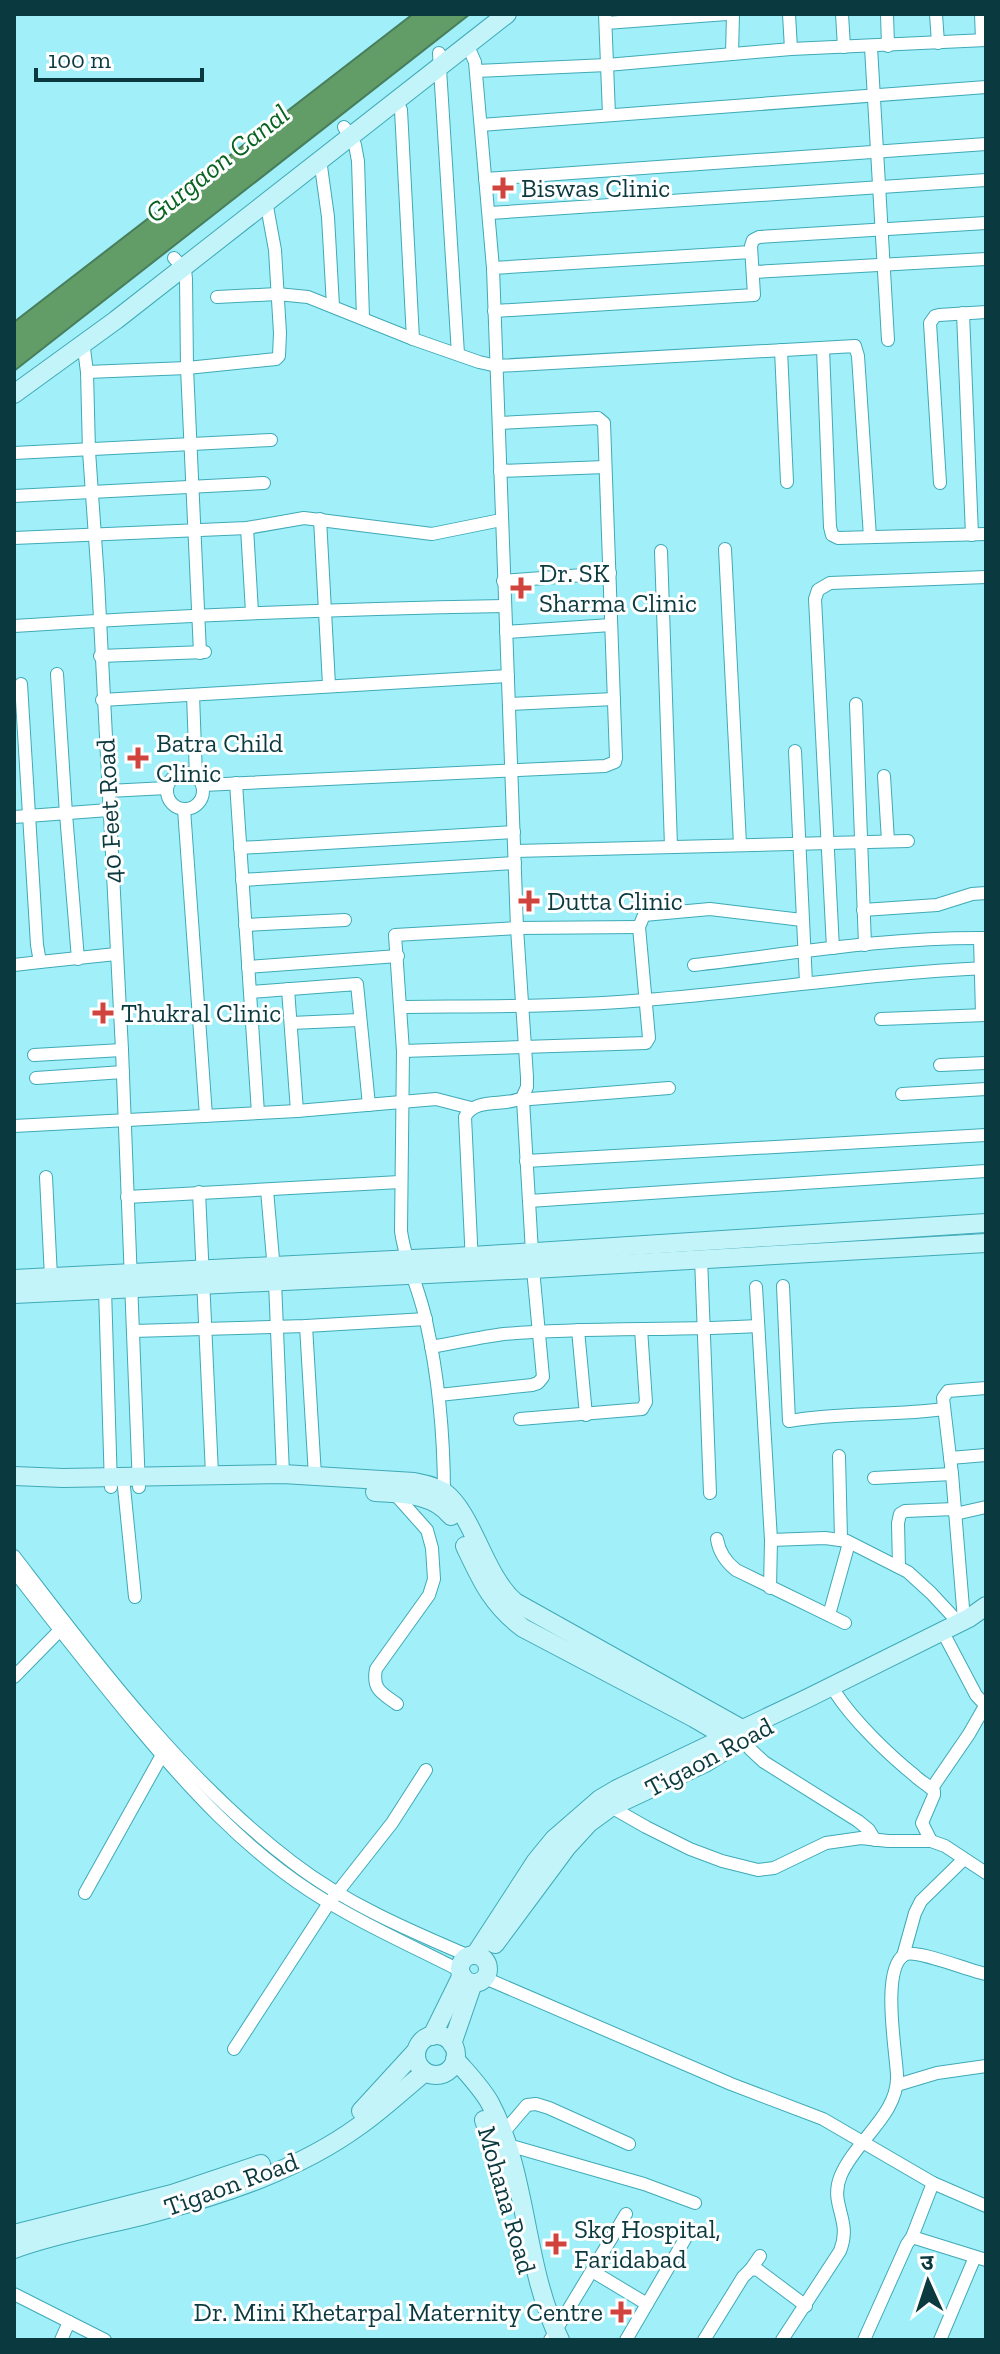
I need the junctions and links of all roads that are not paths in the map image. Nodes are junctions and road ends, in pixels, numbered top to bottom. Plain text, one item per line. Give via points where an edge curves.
1 (488, 14) edge
2 (507, 14) edge
3 (727, 14) edge
4 (733, 14) edge
5 (789, 14) edge
6 (842, 14) edge
7 (887, 14) edge
8 (936, 14) edge
9 (981, 14) edge
10 (606, 19) edge
11 (984, 40) edge
12 (938, 43) junction
13 (467, 44) junction
14 (888, 46) junction
15 (844, 47) junction
16 (871, 47) junction
17 (791, 49) junction
18 (732, 54) junction
19 (440, 59) junction
20 (607, 65) junction
21 (476, 71) junction
22 (986, 87) edge
23 (872, 96) junction
24 (396, 100) junction
25 (609, 115) junction
26 (481, 125) junction
27 (348, 131) junction
28 (986, 144) edge
29 (877, 151) junction
30 (320, 159) junction
31 (485, 179) junction
32 (986, 180) edge
33 (879, 186) junction
34 (266, 201) junction
35 (490, 213) junction
36 (986, 223) edge
37 (881, 229) junction
38 (751, 252) junction
39 (986, 259) edge
40 (178, 263) junction
41 (883, 265) junction
42 (493, 268) junction
43 (753, 272) junction
44 (277, 294) junction
45 (217, 297) dead end
46 (333, 306) junction
47 (494, 311) junction
48 (986, 312) edge
49 (963, 313) junction
50 (363, 318) junction
51 (82, 339) junction
52 (413, 339) junction
53 (888, 340) dead end
54 (823, 348) junction
55 (781, 350) junction
56 (458, 354) junction
57 (497, 366) junction
58 (187, 368) junction
59 (87, 372) junction
60 (14, 385) edge
61 (14, 394) edge
62 (499, 423) junction
63 (271, 440) dead end
64 (190, 444) junction
65 (89, 451) junction
66 (14, 453) edge
67 (605, 467) junction
68 (500, 471) junction
69 (787, 482) dead end
70 (264, 483) dead end
71 (940, 483) dead end
72 (193, 488) junction
73 (91, 493) junction
74 (14, 496) edge
75 (320, 519) junction
76 (501, 520) junction
77 (247, 528) junction
78 (194, 531) junction
79 (979, 534) edge
80 (95, 536) junction
81 (870, 537) junction
82 (14, 538) edge
83 (725, 549) dead end
84 (661, 551) dead end
85 (610, 573) junction
86 (986, 577) edge
87 (503, 581) junction
88 (505, 606) junction
89 (324, 609) junction
90 (252, 612) junction
91 (197, 614) junction
92 (99, 620) junction
93 (611, 625) junction
94 (14, 626) edge
95 (506, 632) junction
96 (100, 656) junction
97 (57, 674) dead end
98 (508, 676) junction
99 (21, 684) dead end
100 (329, 685) junction
101 (193, 695) junction
102 (614, 699) junction
103 (102, 700) junction
104 (510, 704) junction
105 (856, 704) dead end
106 (795, 751) dead end
107 (512, 769) junction
108 (884, 776) dead end
109 (199, 781) junction
110 (236, 783) junction
111 (167, 788) junction
112 (108, 791) junction
113 (184, 809) junction
114 (109, 810) junction
115 (66, 814) junction
116 (29, 816) junction
117 (14, 817) edge
118 (514, 832) junction
119 (861, 841) junction
120 (888, 841) junction
121 (908, 841) dead end
122 (829, 843) junction
123 (740, 844) junction
124 (799, 844) junction
125 (671, 846) junction
126 (240, 848) junction
127 (515, 857) junction
128 (242, 880) junction
129 (986, 893) edge
130 (863, 910) junction
131 (345, 920) dead end
132 (802, 920) junction
133 (245, 925) junction
134 (639, 927) junction
135 (517, 928) junction
136 (983, 938) edge
137 (865, 945) junction
138 (833, 948) junction
139 (804, 952) junction
140 (116, 954) junction
141 (398, 956) junction
142 (78, 959) junction
143 (40, 962) junction
144 (14, 965) edge
145 (694, 965) dead end
146 (248, 967) junction
147 (983, 968) edge
148 (806, 983) junction
149 (288, 989) junction
150 (250, 992) junction
151 (647, 1000) junction
152 (522, 1005) junction
153 (401, 1007) junction
154 (984, 1015) edge
155 (881, 1019) dead end
156 (359, 1020) junction
157 (291, 1023) junction
158 (526, 1046) junction
159 (122, 1050) junction
160 (403, 1051) junction
161 (34, 1055) dead end
162 (986, 1063) edge
163 (940, 1065) dead end
164 (123, 1072) junction
165 (36, 1078) dead end
166 (669, 1088) dead end
167 (986, 1089) edge
168 (902, 1094) dead end
169 (520, 1100) junction
170 (403, 1101) junction
171 (369, 1105) junction
172 (471, 1108) junction
173 (297, 1111) junction
174 (258, 1113) junction
175 (206, 1116) junction
176 (125, 1119) junction
177 (14, 1126) edge
178 (986, 1135) edge
179 (526, 1161) junction
180 (986, 1171) edge
181 (46, 1177) dead end
182 (400, 1182) junction
183 (267, 1190) junction
184 (199, 1192) junction
185 (127, 1197) junction
186 (529, 1201) junction
187 (986, 1223) edge
188 (986, 1243) edge
189 (701, 1258) junction
190 (532, 1260) junction
191 (472, 1264) junction
192 (410, 1267) junction
193 (274, 1274) junction
194 (51, 1277) junction
195 (203, 1278) junction
196 (14, 1279) edge
197 (132, 1280) junction
198 (783, 1286) dead end
199 (756, 1287) dead end
200 (105, 1289) junction
201 (14, 1294) edge
202 (426, 1319) junction
203 (306, 1326) junction
204 (758, 1326) junction
205 (277, 1327) junction
206 (641, 1329) junction
207 (704, 1329) junction
208 (207, 1330) junction
209 (578, 1330) junction
210 (133, 1331) junction
211 (539, 1332) junction
212 (431, 1347) junction
213 (986, 1388) edge
214 (439, 1395) junction
215 (944, 1409) junction
216 (586, 1415) junction
217 (520, 1419) dead end
218 (986, 1455) edge
219 (839, 1456) dead end
220 (950, 1458) junction
221 (212, 1474) junction
222 (283, 1474) junction
223 (952, 1474) junction
224 (14, 1476) edge
225 (315, 1476) junction
226 (874, 1478) dead end
227 (14, 1483) edge
228 (125, 1483) junction
229 (394, 1493) junction
230 (710, 1493) dead end
231 (444, 1499) junction
232 (986, 1507) edge
233 (955, 1511) junction
234 (717, 1539) dead end
235 (771, 1540) junction
236 (845, 1541) junction
237 (14, 1556) edge
238 (899, 1567) junction
239 (14, 1571) edge
240 (770, 1588) junction
241 (135, 1597) dead end
242 (829, 1615) junction
243 (976, 1617) edge
244 (845, 1623) dead end
245 (63, 1628) junction
246 (947, 1640) junction
247 (14, 1677) edge
248 (835, 1692) junction
249 (397, 1704) dead end
250 (985, 1706) edge
251 (736, 1737) junction
252 (162, 1755) junction
253 (426, 1770) dead end
254 (932, 1788) junction
255 (611, 1807) junction
256 (875, 1840) junction
257 (931, 1841) junction
258 (964, 1859) junction
259 (986, 1873) edge
260 (338, 1892) junction
261 (85, 1893) dead end
262 (329, 1903) junction
263 (903, 1956) junction
264 (473, 1968) junction
265 (986, 1974) edge
266 (432, 2036) junction
267 (234, 2049) dead end
268 (416, 2051) junction
269 (452, 2058) junction
270 (986, 2066) edge
271 (425, 2072) junction
272 (897, 2085) junction
273 (506, 2139) junction
274 (861, 2141) junction
275 (629, 2144) dead end
276 (933, 2183) junction
277 (175, 2200) junction
278 (695, 2203) dead end
279 (986, 2206) edge
280 (626, 2214) dead end
281 (14, 2234) edge
282 (912, 2237) junction
283 (685, 2239) dead end
284 (14, 2249) edge
285 (760, 2256) dead end
286 (981, 2259) edge
287 (751, 2269) junction
288 (592, 2271) junction
289 (14, 2294) edge
290 (647, 2304) junction
291 (806, 2306) junction
292 (69, 2322) junction
293 (553, 2337) edge
294 (61, 2340) edge
295 (105, 2340) edge
296 (626, 2340) edge
297 (704, 2340) edge
298 (782, 2340) edge
299 (864, 2340) edge
300 (940, 2340) edge

1 - 19 street
2 - 13 street
3 - 10 street
4 - 18 street
5 - 17 street
6 - 15 street
7 - 14 street
8 - 12 street
9 - 11 street
10 - 20 street
11 - 12 street
12 - 14 street
13 - 19 street
13 - 21 street
14 - 16 street
15 - 16 street
15 - 17 street
16 - 23 street
17 - 18 street
18 - 20 street
19 - 24 street
19 - 27 street
19 - 56 street
20 - 21 street
20 - 25 street
21 - 26 street
22 - 23 street
23 - 25 street
23 - 29 street
24 - 27 street
24 - 52 street via 401,110
25 - 26 street
26 - 31 street
27 - 30 street
27 - 40 street
27 - 50 street via 357,152
28 - 29 street
29 - 31 street
29 - 33 street
30 - 34 street
30 - 46 street
31 - 35 street
32 - 33 street
33 - 35 street
33 - 37 street
34 - 40 street
34 - 44 street
35 - 42 street
36 - 37 street
37 - 38 street via 759,237
37 - 41 street
38 - 42 street
38 - 43 street
39 - 41 street
40 - 51 street
40 - 58 street via 186,279
41 - 43 street
41 - 53 street
42 - 47 street
43 - 47 street via 754,295
44 - 45 street
44 - 46 street
44 - 58 street via 281,347 276,359
46 - 50 street
47 - 57 street
48 - 49 street
49 - 71 street via 935,316 930,327
49 - 79 street
50 - 52 street
51 - 59 street, 40 Feet Road
51 - 60 street
51 - 61 street
52 - 56 street
54 - 55 street
54 - 81 street via 852,346 858,351
54 - 81 street via 831,531 838,538
55 - 57 street
55 - 69 street
56 - 57 street
57 - 62 street
58 - 59 street
58 - 64 street
59 - 65 street, 40 Feet Road
62 - 67 street via 600,418
62 - 68 street via 494,443
63 - 64 street
64 - 65 street
64 - 72 street
65 - 66 street
65 - 73 street, 40 Feet Road
67 - 68 street
67 - 85 street
68 - 76 street
70 - 72 street
72 - 73 street
72 - 78 street
73 - 74 street
73 - 80 street, 40 Feet Road
75 - 76 street via 432,534
75 - 77 street
75 - 89 street
76 - 87 street
77 - 78 street
77 - 90 street
78 - 80 street
78 - 91 street
79 - 81 street
80 - 82 street
80 - 92 street, 40 Feet Road
83 - 123 street
84 - 125 street
85 - 87 street
85 - 93 street
86 - 122 street via 830,583 818,590
87 - 88 street
88 - 89 street
88 - 95 street
89 - 90 street
89 - 100 street
90 - 91 street
91 - 92 street
91 - 96 street via 203,652
92 - 94 street
92 - 96 street, 40 Feet Road
93 - 95 street
93 - 102 street
95 - 98 street
96 - 103 street, 40 Feet Road
97 - 115 street
98 - 100 street
98 - 104 street
99 - 116 street
100 - 101 street
101 - 103 street
101 - 109 street
102 - 104 street
102 - 107 street via 612,764
103 - 112 street, 40 Feet Road
104 - 107 street
105 - 119 street
106 - 124 street
107 - 110 street
107 - 118 street
108 - 120 street
109 - 110 street
109 - 111 street via 178,774
109 - 113 street via 203,797
110 - 126 street
111 - 112 street
111 - 113 street via 173,805
112 - 114 street, 40 Feet Road
113 - 175 street
114 - 115 street
114 - 140 street, 40 Feet Road
115 - 116 street
115 - 142 street
116 - 117 street
116 - 143 street
118 - 126 street
118 - 127 street
119 - 120 street
119 - 122 street
119 - 130 street
120 - 121 street
122 - 124 street
122 - 138 street
123 - 124 street
123 - 125 street
124 - 132 street
125 - 127 street
126 - 128 street
127 - 128 street
127 - 135 street
128 - 133 street
129 - 130 street via 937,905
130 - 137 street
131 - 133 street
132 - 134 street via 699,910 644,915
132 - 139 street
133 - 146 street
134 - 135 street
134 - 151 street
135 - 141 street via 395,935
135 - 152 street
136 - 137 street
136 - 147 street
137 - 138 street
138 - 139 street
139 - 145 street
139 - 148 street
140 - 142 street
140 - 159 street, 40 Feet Road
141 - 146 street
141 - 153 street
142 - 143 street
143 - 144 street
146 - 150 street
147 - 148 street
147 - 154 street
148 - 151 street
149 - 150 street
149 - 156 street via 357,984
149 - 157 street
150 - 174 street
151 - 152 street
151 - 158 street via 646,1043
152 - 153 street
152 - 158 street
153 - 160 street
154 - 155 street
156 - 157 street
156 - 171 street
157 - 173 street
158 - 160 street
158 - 169 street via 527,1087
159 - 161 street
159 - 164 street, 40 Feet Road
160 - 170 street
162 - 163 street
164 - 165 street
164 - 176 street, 40 Feet Road
166 - 169 street
167 - 168 street
169 - 172 street
169 - 179 street
170 - 171 street
170 - 172 street via 436,1099
170 - 182 street
171 - 173 street
172 - 191 street via 465,1117
173 - 174 street
174 - 175 street
175 - 176 street
176 - 177 street
176 - 185 street, 40 Feet Road
178 - 179 street
179 - 186 street
180 - 186 street
181 - 194 street
182 - 183 street
182 - 192 street via 401,1231
183 - 184 street
183 - 193 street
184 - 185 street
184 - 195 street
185 - 197 street, 40 Feet Road
186 - 190 street
187 - 190 street
188 - 189 street
189 - 190 street
189 - 207 street
190 - 191 street
190 - 211 street
191 - 192 street
192 - 193 street
192 - 202 street
193 - 195 street
193 - 205 street
194 - 196 street
194 - 197 street
195 - 197 street
195 - 208 street
197 - 200 street
197 - 210 street, 40 Feet Road
198 - 215 street via 789,1421
199 - 204 street
200 - 201 street
200 - 228 street
202 - 203 street
202 - 212 street
203 - 205 street
203 - 225 street
204 - 207 street
204 - 235 street
205 - 208 street
205 - 222 street
206 - 207 street
206 - 209 street
206 - 216 street via 644,1408
207 - 230 street
208 - 210 street
208 - 221 street
209 - 211 street
209 - 216 street
210 - 228 street, 40 Feet Road
211 - 212 street
211 - 214 street via 543,1377 538,1383
212 - 214 street
213 - 215 street via 948,1391
214 - 231 street
215 - 220 street
216 - 217 street
218 - 220 street
219 - 236 street
220 - 223 street
221 - 222 street
221 - 228 street
222 - 225 street
223 - 226 street
223 - 233 street
224 - 228 street
225 - 231 street via 414,1482
227 - 228 street
228 - 229 street
228 - 241 street
229 - 231 street
229 - 249 street via 427,1530 434,1579 429,1595 376,1669 378,1690
231 - 251 street via 461,1512 498,1582 515,1602
232 - 233 street
233 - 238 street via 900,1514
233 - 243 street
234 - 240 street via 729,1565
235 - 236 street
235 - 240 street
236 - 238 street
236 - 242 street
237 - 245 street
238 - 243 street via 931,1593
239 - 245 street
240 - 242 street
242 - 244 street
243 - 246 street, Tigaon Road
243 - 251 street
245 - 247 street
245 - 252 street
245 - 260 street via 227,1808 293,1863
246 - 248 street, Tigaon Road
246 - 250 street
248 - 251 street, Tigaon Road
248 - 254 street via 878,1741
250 - 254 street
251 - 255 street, Tigaon Road via 705,1763
251 - 256 street via 764,1762 858,1821
251 - 264 street, Tigaon Road via 617,1789 570,1823 536,1861
252 - 261 street
252 - 262 street via 220,1819 269,1862
253 - 260 street
254 - 257 street via 922,1823
255 - 256 street via 690,1849 758,1870 774,1868 826,1843
255 - 264 street, Tigaon Road via 579,1833
256 - 257 street
257 - 258 street
258 - 259 street
258 - 263 street via 921,1901
260 - 262 street
260 - 264 street
262 - 264 street
262 - 267 street
263 - 265 street via 923,1954
263 - 272 street via 896,1965 892,1996
264 - 266 street, Tigaon Road
264 - 269 street, Tigaon Road
264 - 274 street via 731,2084 823,2119
266 - 268 street
266 - 269 street via 440,2036
268 - 271 street
268 - 277 street, Tigaon Road via 374,2099 334,2130
269 - 271 street via 440,2075
269 - 273 street, Mohana Road via 489,2101
269 - 293 street, Mohana Road via 490,2134 528,2271
270 - 272 street
271 - 277 street, Tigaon Road via 336,2141 218,2195
272 - 274 street via 882,2119
273 - 275 street via 527,2105 536,2104
273 - 278 street
273 - 293 street, Mohana Road
274 - 276 street
274 - 291 street via 836,2190 844,2241
276 - 279 street
276 - 282 street
277 - 281 street, Tigaon Road
277 - 284 street, Tigaon Road
280 - 288 street
282 - 286 street
282 - 299 street
283 - 290 street
285 - 287 street
286 - 300 street
287 - 291 street
287 - 297 street
288 - 290 street
288 - 293 street
289 - 292 street
290 - 296 street
291 - 298 street
292 - 294 street
292 - 295 street

